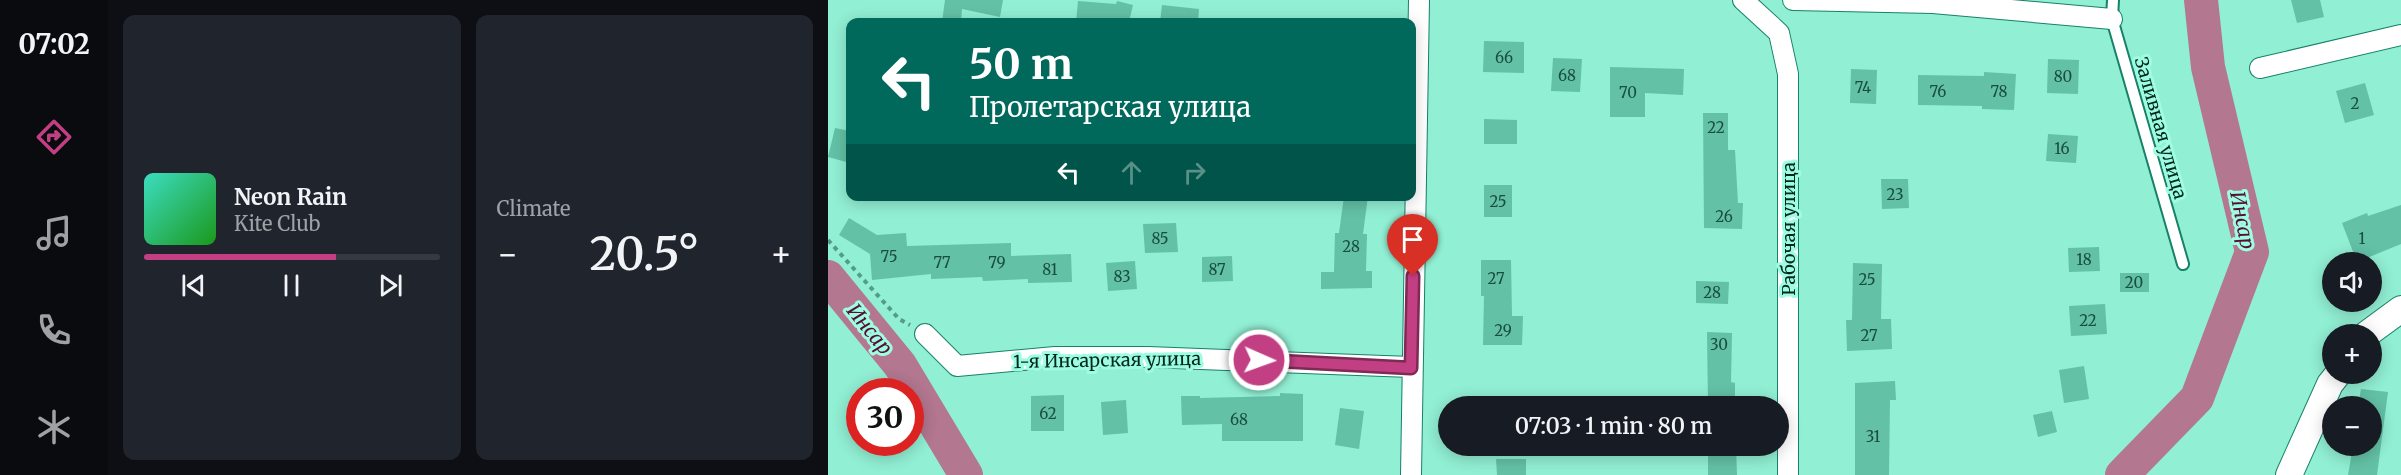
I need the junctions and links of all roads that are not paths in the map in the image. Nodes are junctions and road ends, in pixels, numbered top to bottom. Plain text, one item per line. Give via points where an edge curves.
1 (1419, 0) edge
2 (1743, 0) edge
3 (1793, 0) edge
4 (2112, 10) edge
5 (2401, 35) edge
6 (2260, 68) dead end
7 (1416, 138) edge
8 (1415, 201) edge
9 (2183, 264) dead end
10 (2401, 309) edge
11 (2381, 324) edge
12 (924, 334) road end
13 (1411, 368) junction
14 (2330, 384) edge
15 (1411, 475) edge
16 (1788, 475) edge
17 (2289, 475) edge

1 - 7 street
2 - 16 street, Рабочая улица via 1779,33 1788,74
3 - 4 street
4 - 9 lane, Заливная улица
5 - 6 street
8 - 13 street
10 - 11 street
12 - 13 street, 1-я Инсарская улица via 957,366 1055,357 1148,357
13 - 15 street
14 - 17 street

